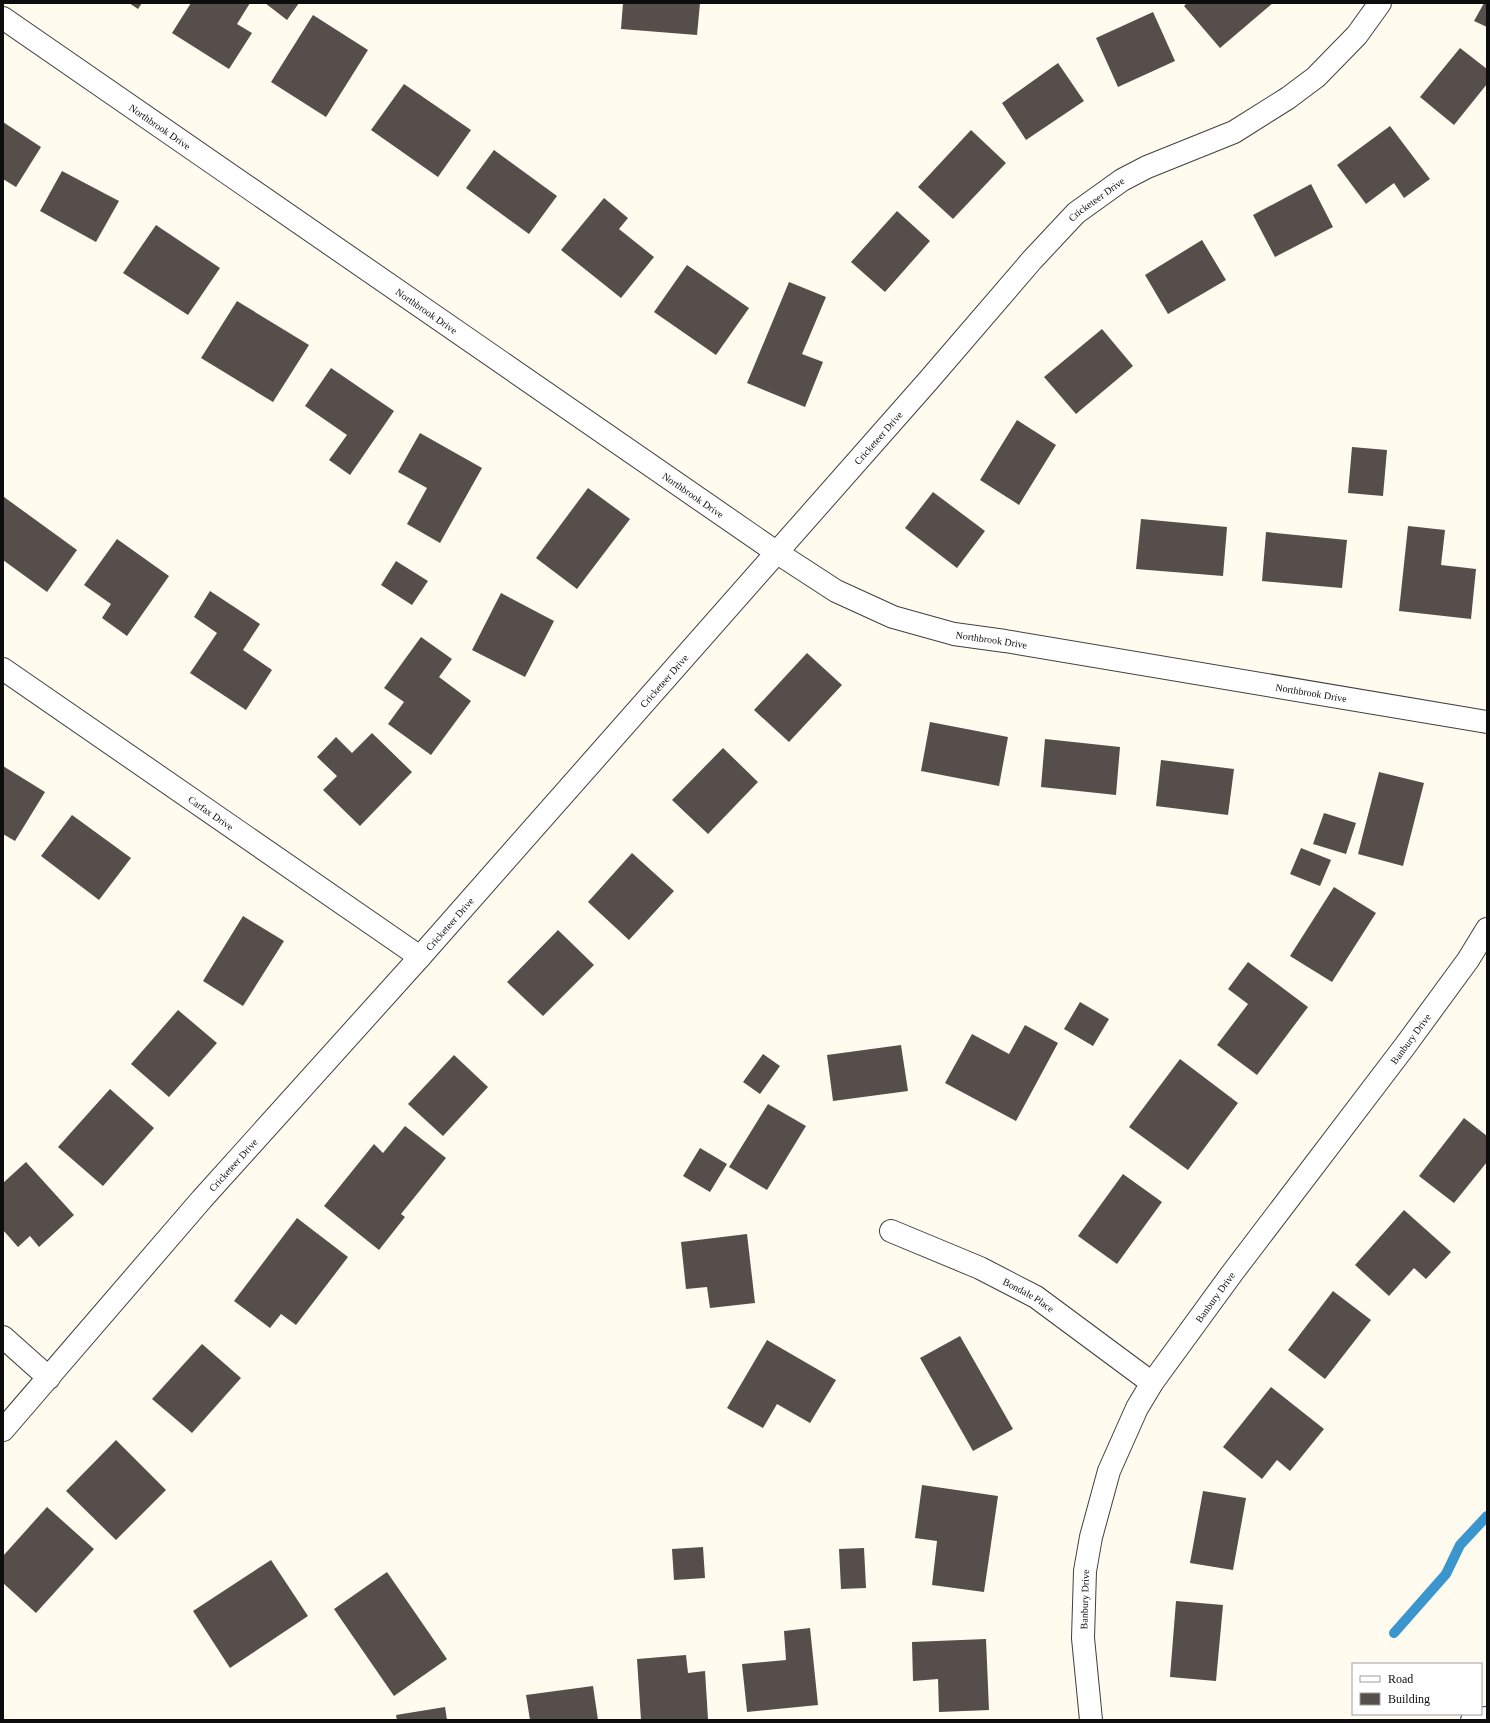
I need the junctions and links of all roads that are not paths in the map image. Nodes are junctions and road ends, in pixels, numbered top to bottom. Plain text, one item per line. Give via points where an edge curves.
1 (1380, 3) edge
2 (3, 18) edge
3 (776, 552) junction
4 (3, 669) edge
5 (1487, 722) edge
6 (1487, 929) edge
7 (420, 957) junction
8 (891, 1231) dead end
9 (3, 1337) edge
10 (49, 1378) junction
11 (1152, 1383) junction
12 (3, 1430) edge
13 (1487, 1718) edge
14 (1091, 1720) edge
15 (1472, 1720) edge

1 - 3 street, Cricketeer Drive via 1357,35 1316,77 1288,98 1234,132 1128,177 1076,213
2 - 3 street, Northbrook Drive
3 - 5 street, Northbrook Drive via 836,591 894,617 954,634
3 - 7 street, Cricketeer Drive
4 - 7 street, Carfax Drive
6 - 11 street, Banbury Drive via 1468,960 1405,1046
7 - 10 street, Cricketeer Drive via 202,1199
8 - 11 street, Bondale Place via 980,1268 1036,1297
9 - 10 street
10 - 12 street, Cricketeer Drive
11 - 14 street, Banbury Drive via 1137,1408 1109,1471 1091,1537 1085,1571 1083,1638
13 - 15 street

